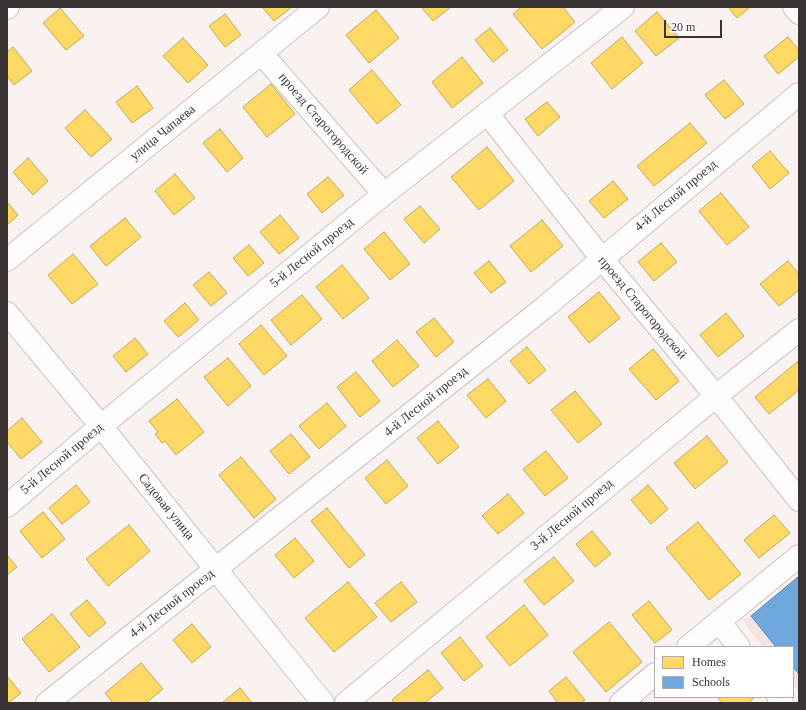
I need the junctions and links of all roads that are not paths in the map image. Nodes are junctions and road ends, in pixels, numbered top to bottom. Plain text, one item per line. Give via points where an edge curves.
1 (318, 7) edge
2 (623, 7) edge
3 (794, 7) edge
4 (799, 13) edge
5 (262, 53) junction
6 (799, 94) edge
7 (487, 113) junction
8 (384, 194) junction
9 (602, 259) junction
10 (7, 260) edge
11 (7, 313) edge
12 (799, 330) edge
13 (716, 396) junction
14 (101, 426) junction
15 (799, 500) edge
16 (7, 506) edge
17 (799, 556) edge
18 (216, 570) junction
19 (719, 621) junction
20 (689, 646) edge
21 (738, 646) edge
22 (654, 675) edge
23 (47, 703) edge
24 (323, 703) edge
25 (346, 703) edge
26 (620, 703) edge

1 - 5 street, улица Чапаева
2 - 7 street, 5-й Лесной проезд
3 - 4 street
5 - 8 street, проезд Старогородской
5 - 10 street, улица Чапаева
6 - 9 street, 4-й Лесной проезд
7 - 8 street, 5-й Лесной проезд
7 - 9 street, проезд Старогородской
8 - 14 street, 5-й Лесной проезд
9 - 13 street, проезд Старогородской
9 - 18 street, 4-й Лесной проезд
11 - 14 street, Садовая улица
12 - 13 street, 3-й Лесной проезд
13 - 15 street, проезд Старогородской
13 - 25 street, 3-й Лесной проезд
14 - 16 street, 5-й Лесной проезд
14 - 18 street, Садовая улица
17 - 19 street
18 - 23 street, 4-й Лесной проезд
18 - 24 street, Садовая улица
19 - 20 street
19 - 21 street
22 - 26 street

